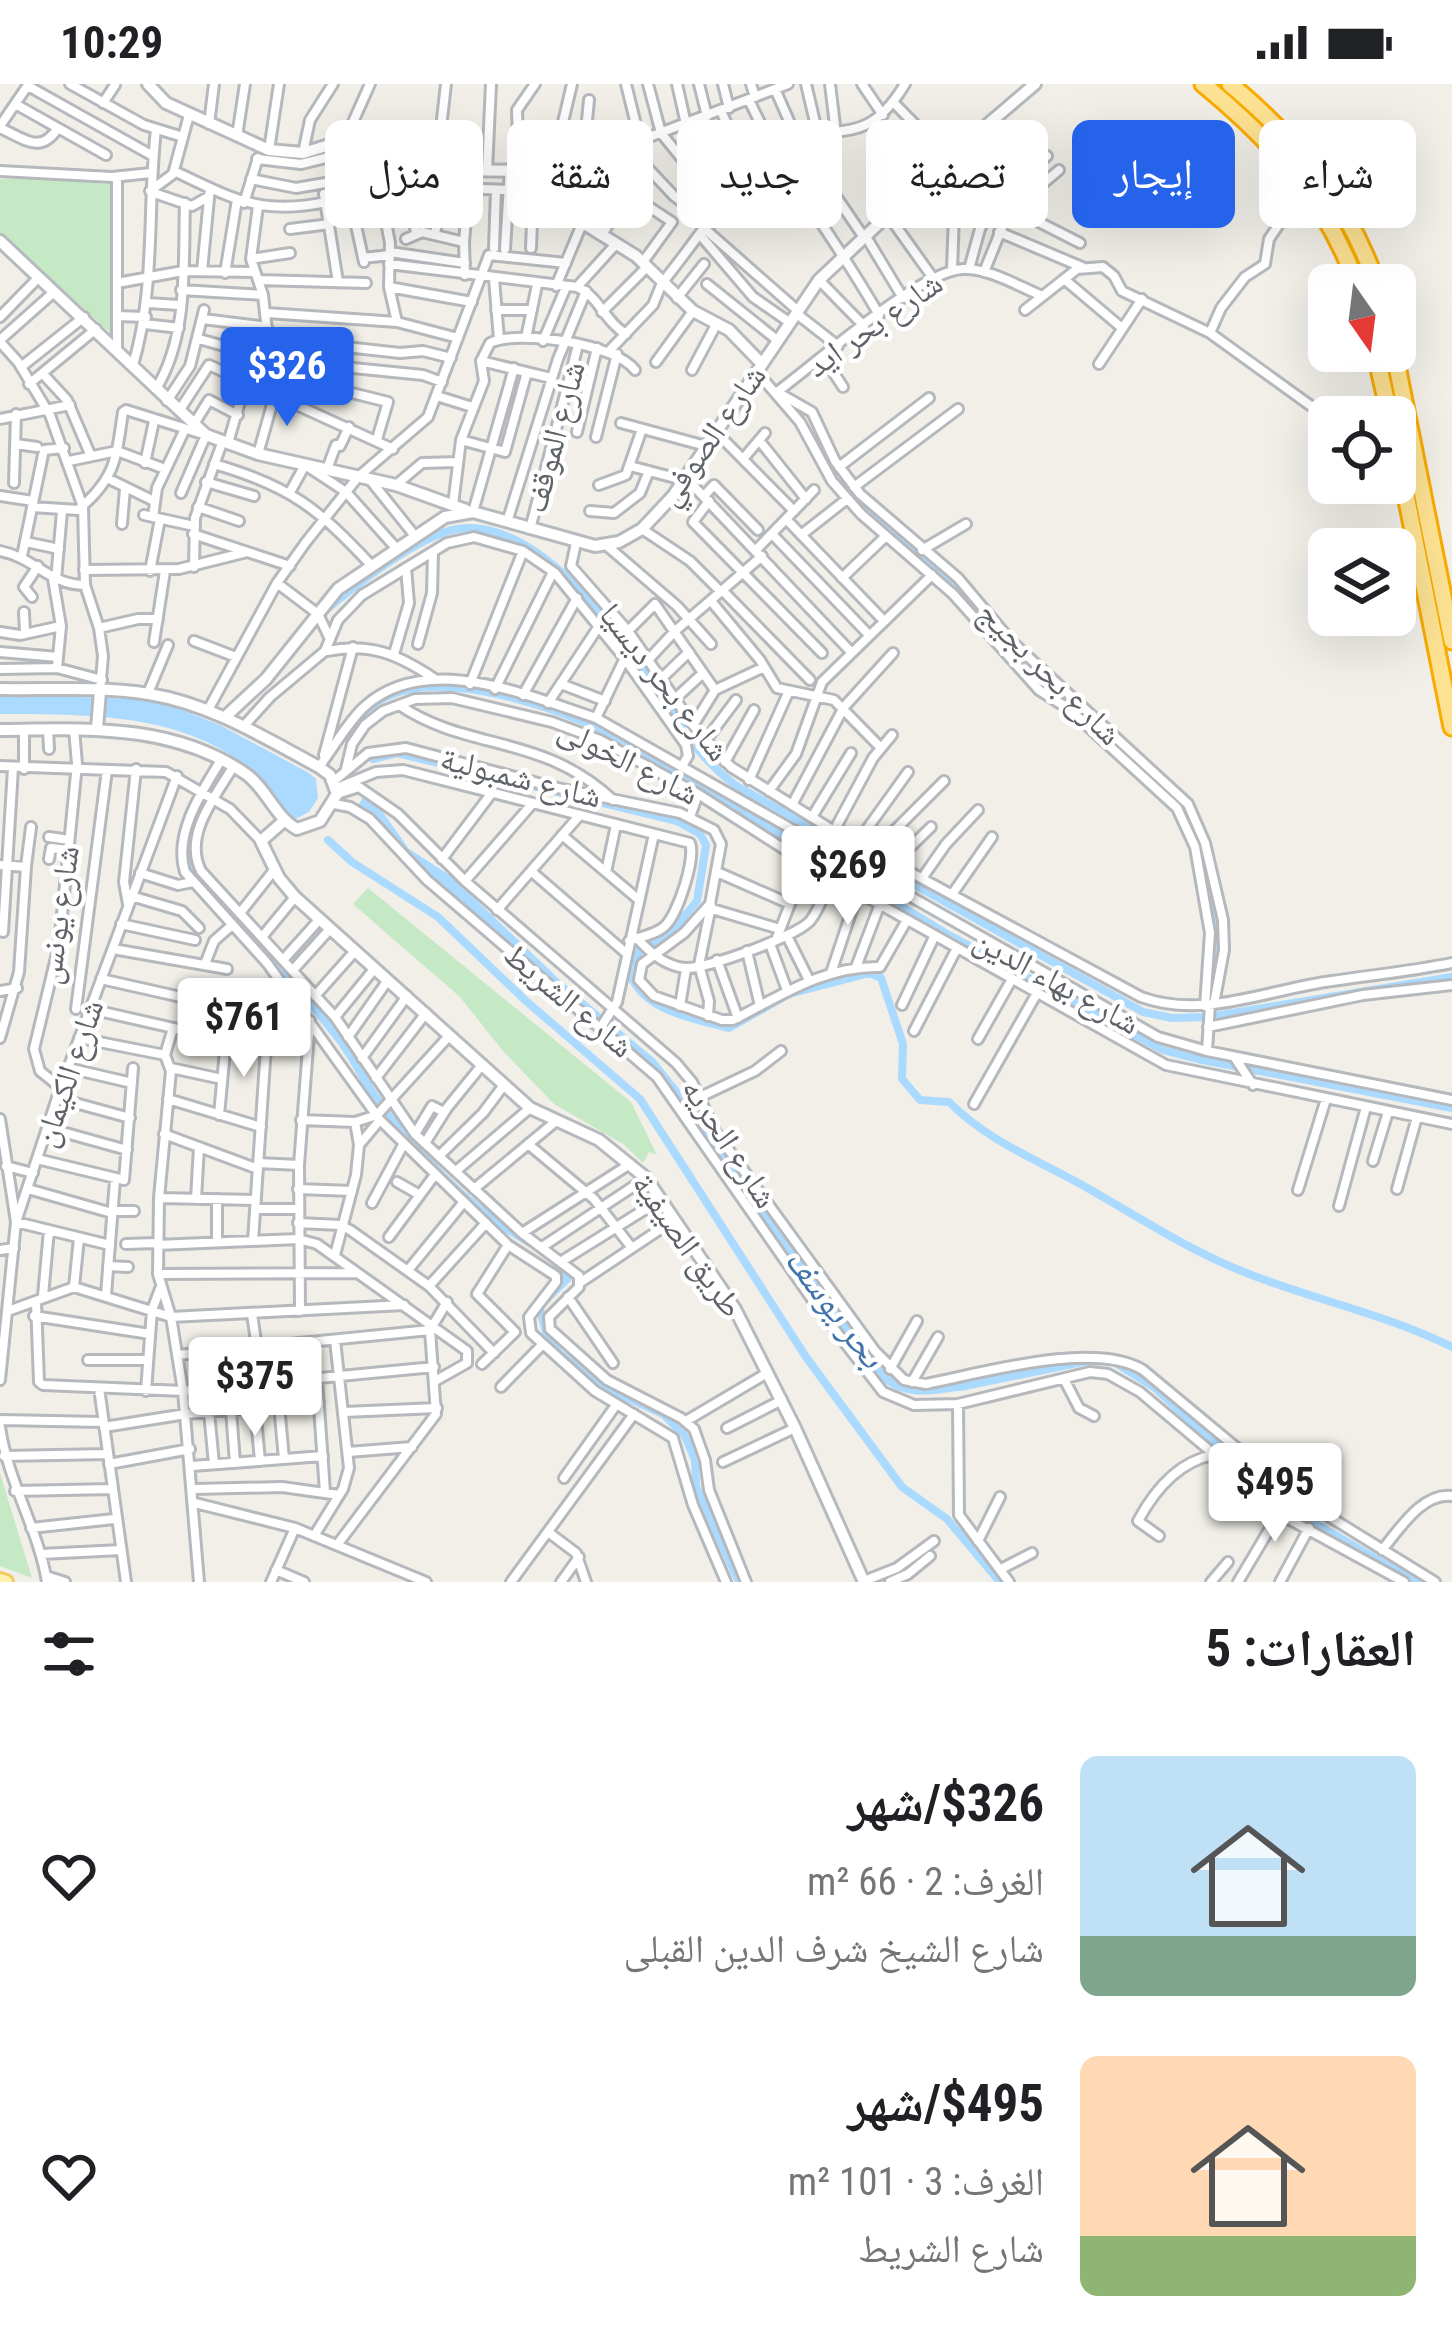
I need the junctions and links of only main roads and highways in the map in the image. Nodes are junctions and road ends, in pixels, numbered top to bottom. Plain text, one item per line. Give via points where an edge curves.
1 (1203, 84) edge
2 (1230, 84) edge
3 (1348, 264) edge
4 (1368, 264) edge
5 (1399, 372) edge
6 (1406, 504) edge
7 (1452, 640) edge
8 (1452, 727) edge

1 - 3 highway via 1306,185
2 - 4 highway via 1322,175
5 - 7 highway
6 - 8 highway

